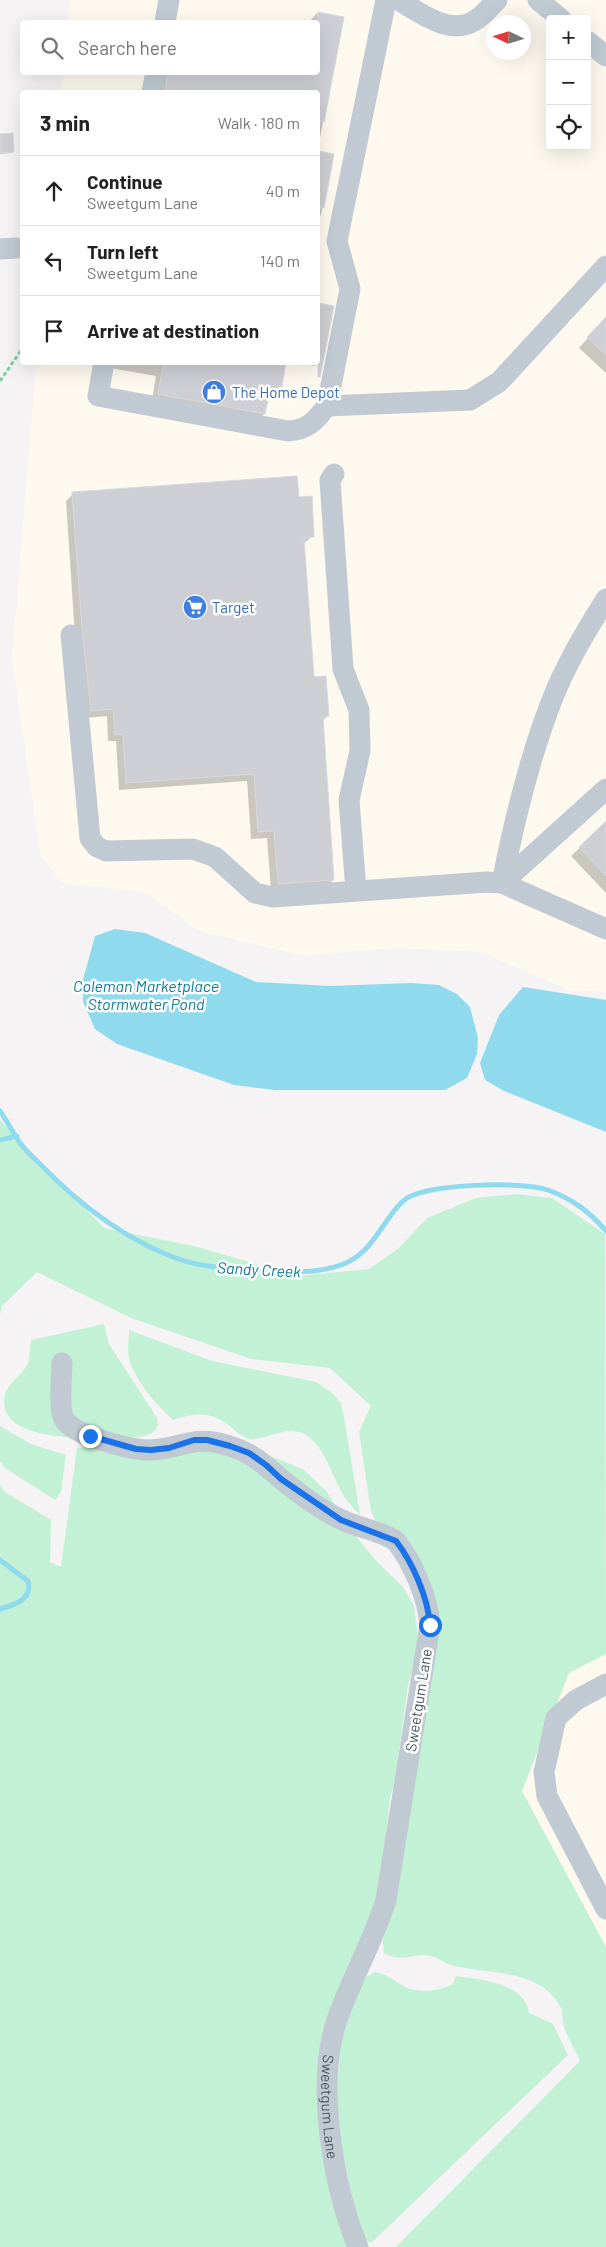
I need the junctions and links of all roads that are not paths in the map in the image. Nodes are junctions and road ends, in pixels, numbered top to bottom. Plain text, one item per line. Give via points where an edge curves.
1 (169, 0) edge
2 (386, 0) edge
3 (398, 0) edge
4 (497, 0) edge
5 (538, 0) edge
6 (555, 15) edge
7 (165, 20) edge
8 (155, 75) edge
9 (152, 90) edge
10 (606, 266) edge
11 (103, 365) edge
12 (327, 406) junction
13 (334, 474) dead end
14 (606, 599) edge
15 (71, 635) dead end
16 (606, 789) edge
17 (502, 883) junction
18 (356, 891) junction
19 (606, 929) edge
20 (62, 1363) dead end
21 (606, 1684) edge
22 (606, 1909) edge
23 (358, 2247) edge

1 - 7 street
2 - 12 street via 338,241 350,289
3 - 4 street via 439,23 459,27 474,21
5 - 6 street
8 - 9 street
10 - 12 street via 499,382 470,400
11 - 12 street via 98,396 288,431 303,430
13 - 18 street via 330,480 343,669 358,710 360,751 349,800
14 - 17 street via 553,698 529,768
15 - 18 street via 90,838 97,846 106,851 194,849 215,857 255,892 273,897
16 - 17 street
17 - 18 street
17 - 19 street
20 - 23 street, Sweetgum Lane via 62,1410 70,1427 136,1449 169,1448 194,1440 207,1440 249,1453 341,1520 396,1541 415,1575 429,1611 430,1625 386,1900 337,2021 327,2065 329,2121 338,2178
21 - 22 street via 576,1700 556,1718 544,1772 547,1796

